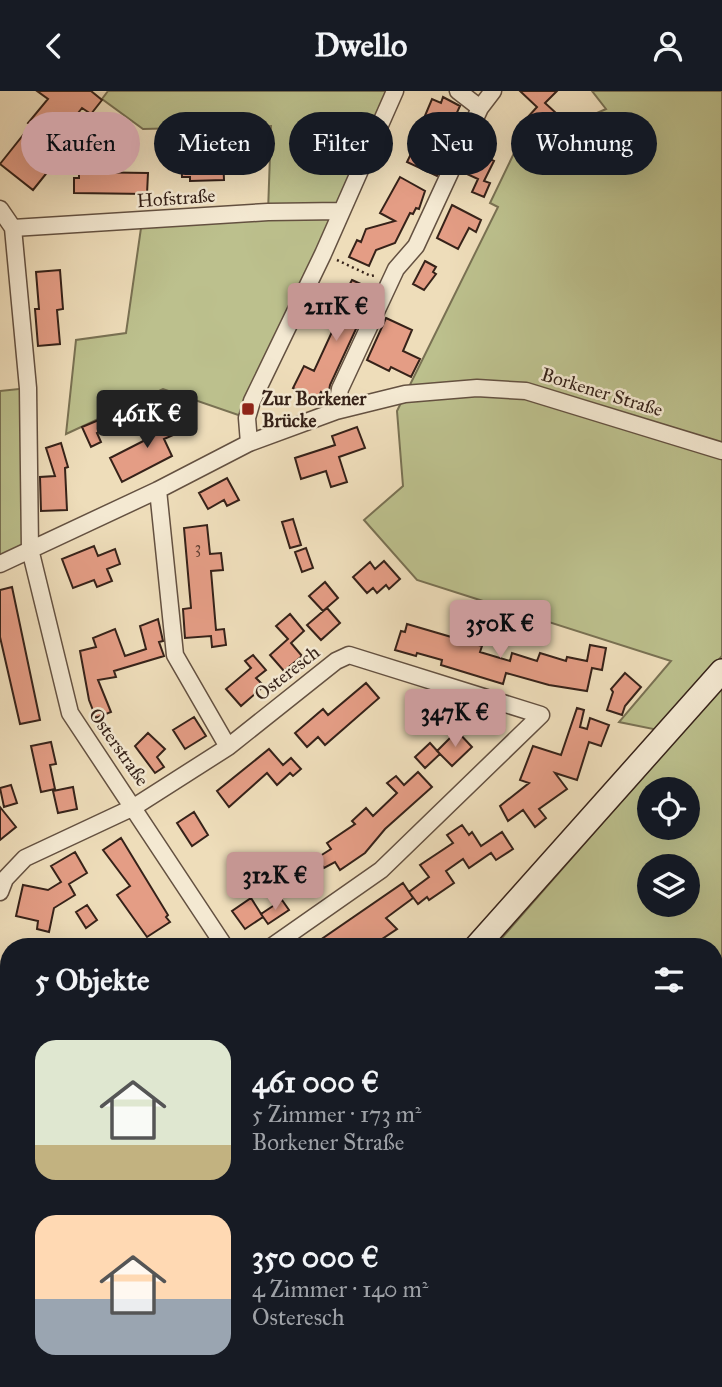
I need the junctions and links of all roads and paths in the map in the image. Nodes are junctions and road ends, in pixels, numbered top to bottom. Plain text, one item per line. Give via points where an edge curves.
1 (396, 91) edge
2 (458, 91) edge
3 (487, 96) edge
4 (0, 209) edge
5 (341, 211) junction
6 (13, 228) junction
7 (323, 254) junction
8 (396, 269) junction
9 (336, 411) junction
10 (249, 443) junction
11 (722, 451) edge
12 (158, 490) junction
13 (30, 549) junction
14 (0, 564) edge
15 (722, 671) edge
16 (228, 747) junction
17 (134, 807) junction
18 (0, 892) edge
19 (219, 938) edge
20 (284, 938) edge
21 (484, 938) edge

1 - 5 street
2 - 3 street
3 - 8 street via 416,247
4 - 6 street
5 - 6 street, Hofstraße
5 - 7 street
6 - 13 street via 29,388
7 - 8 path via 371,276
7 - 10 street via 252,401 247,418
8 - 9 street via 340,389
9 - 10 street, Borkener Straße
9 - 11 street, Borkener Straße via 405,394 526,391
10 - 12 street, Borkener Straße
12 - 13 street, Borkener Straße
12 - 16 street via 175,656
13 - 14 street, Borkener Straße
13 - 17 street, Osterstraße via 70,713
15 - 21 street
16 - 17 street, Osteresch
16 - 20 street, Osteresch via 349,655 541,715 381,870
17 - 18 street, Osteresch via 25,858 5,879
17 - 19 street, Osterstraße

